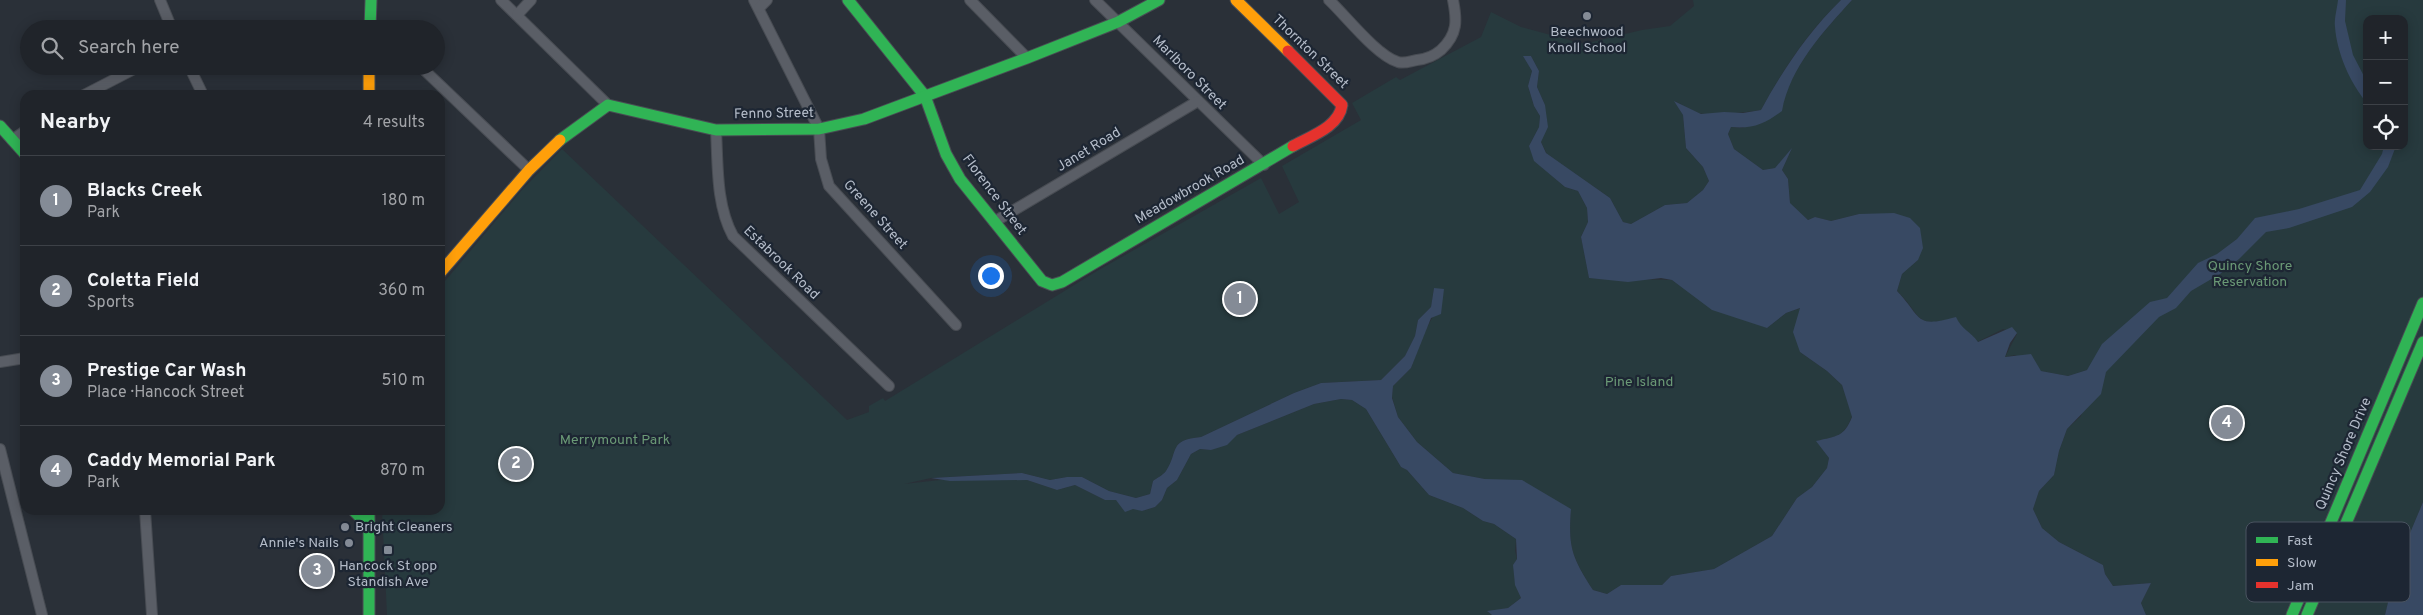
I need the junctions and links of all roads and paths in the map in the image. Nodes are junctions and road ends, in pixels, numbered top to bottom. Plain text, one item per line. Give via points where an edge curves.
1 (160, 0) edge
2 (371, 0) edge
3 (501, 0) edge
4 (531, 0) edge
5 (767, 0) edge
6 (848, 0) edge
7 (970, 0) edge
8 (1096, 0) edge
9 (1159, 0) edge
10 (1236, 0) edge
11 (1329, 0) edge
12 (1453, 0) edge
13 (756, 4) edge
14 (517, 15) junction
15 (168, 20) edge
16 (370, 20) edge
17 (1118, 22) junction
18 (1027, 58) junction
19 (123, 75) edge
20 (193, 75) edge
21 (369, 75) edge
22 (429, 75) edge
23 (94, 90) edge
24 (201, 90) edge
25 (369, 90) edge
26 (925, 96) junction
27 (1198, 101) junction
28 (608, 104) junction
29 (1342, 104) joint
30 (0, 126) edge
31 (819, 128) junction
32 (716, 130) junction
33 (20, 135) edge
34 (12, 140) junction
35 (20, 149) edge
36 (1264, 165) junction
37 (529, 170) junction
38 (994, 222) junction
39 (445, 267) edge
40 (1042, 281) joint
41 (2423, 303) edge
42 (956, 325) dead end
43 (2423, 342) edge
44 (20, 359) edge
45 (0, 362) edge
46 (889, 386) dead end
47 (0, 449) edge
48 (145, 515) edge
49 (358, 515) edge
50 (369, 515) edge
51 (2331, 522) edge
52 (2348, 522) edge
53 (370, 527) junction
54 (2297, 602) edge
55 (2313, 602) edge
56 (42, 615) edge
57 (152, 615) edge
58 (368, 615) edge
59 (2292, 615) edge
60 (2307, 615) edge

1 - 15 street
2 - 16 street
3 - 14 street
4 - 14 street
5 - 13 street
6 - 26 street, Florence Street
7 - 18 street
8 - 17 street, Marlboro Street
9 - 17 street, Fenno Street
10 - 29 street, Thornton Street
11 - 12 street via 1378,49 1402,63 1435,55 1444,47 1457,20
13 - 31 street, Greene Street
14 - 28 street
17 - 18 street, Fenno Street
17 - 27 street, Marlboro Street
18 - 26 street, Fenno Street
19 - 23 street
20 - 24 street
21 - 25 street
22 - 37 street
26 - 31 street, Fenno Street via 864,119
26 - 38 street, Florence Street via 946,154 960,179
27 - 36 street, Marlboro Street
27 - 38 street, Janet Road
28 - 32 street, Fenno Street
28 - 37 street via 567,133
29 - 36 street, Meadowbrook Road via 1335,122
30 - 34 street
31 - 32 street, Fenno Street
31 - 42 street, Greene Street via 821,159 830,186
32 - 46 street, Estabrook Road via 721,202 725,221 733,236
33 - 34 street
34 - 35 street
36 - 40 street, Meadowbrook Road via 1062,282 1052,285
37 - 39 street
38 - 40 street, Florence Street
41 - 51 street, Quincy Shore Drive
43 - 52 street
44 - 45 street
47 - 56 street
48 - 57 street
49 - 53 street
50 - 53 street
53 - 58 street
54 - 59 street, Quincy Shore Drive
55 - 60 street

